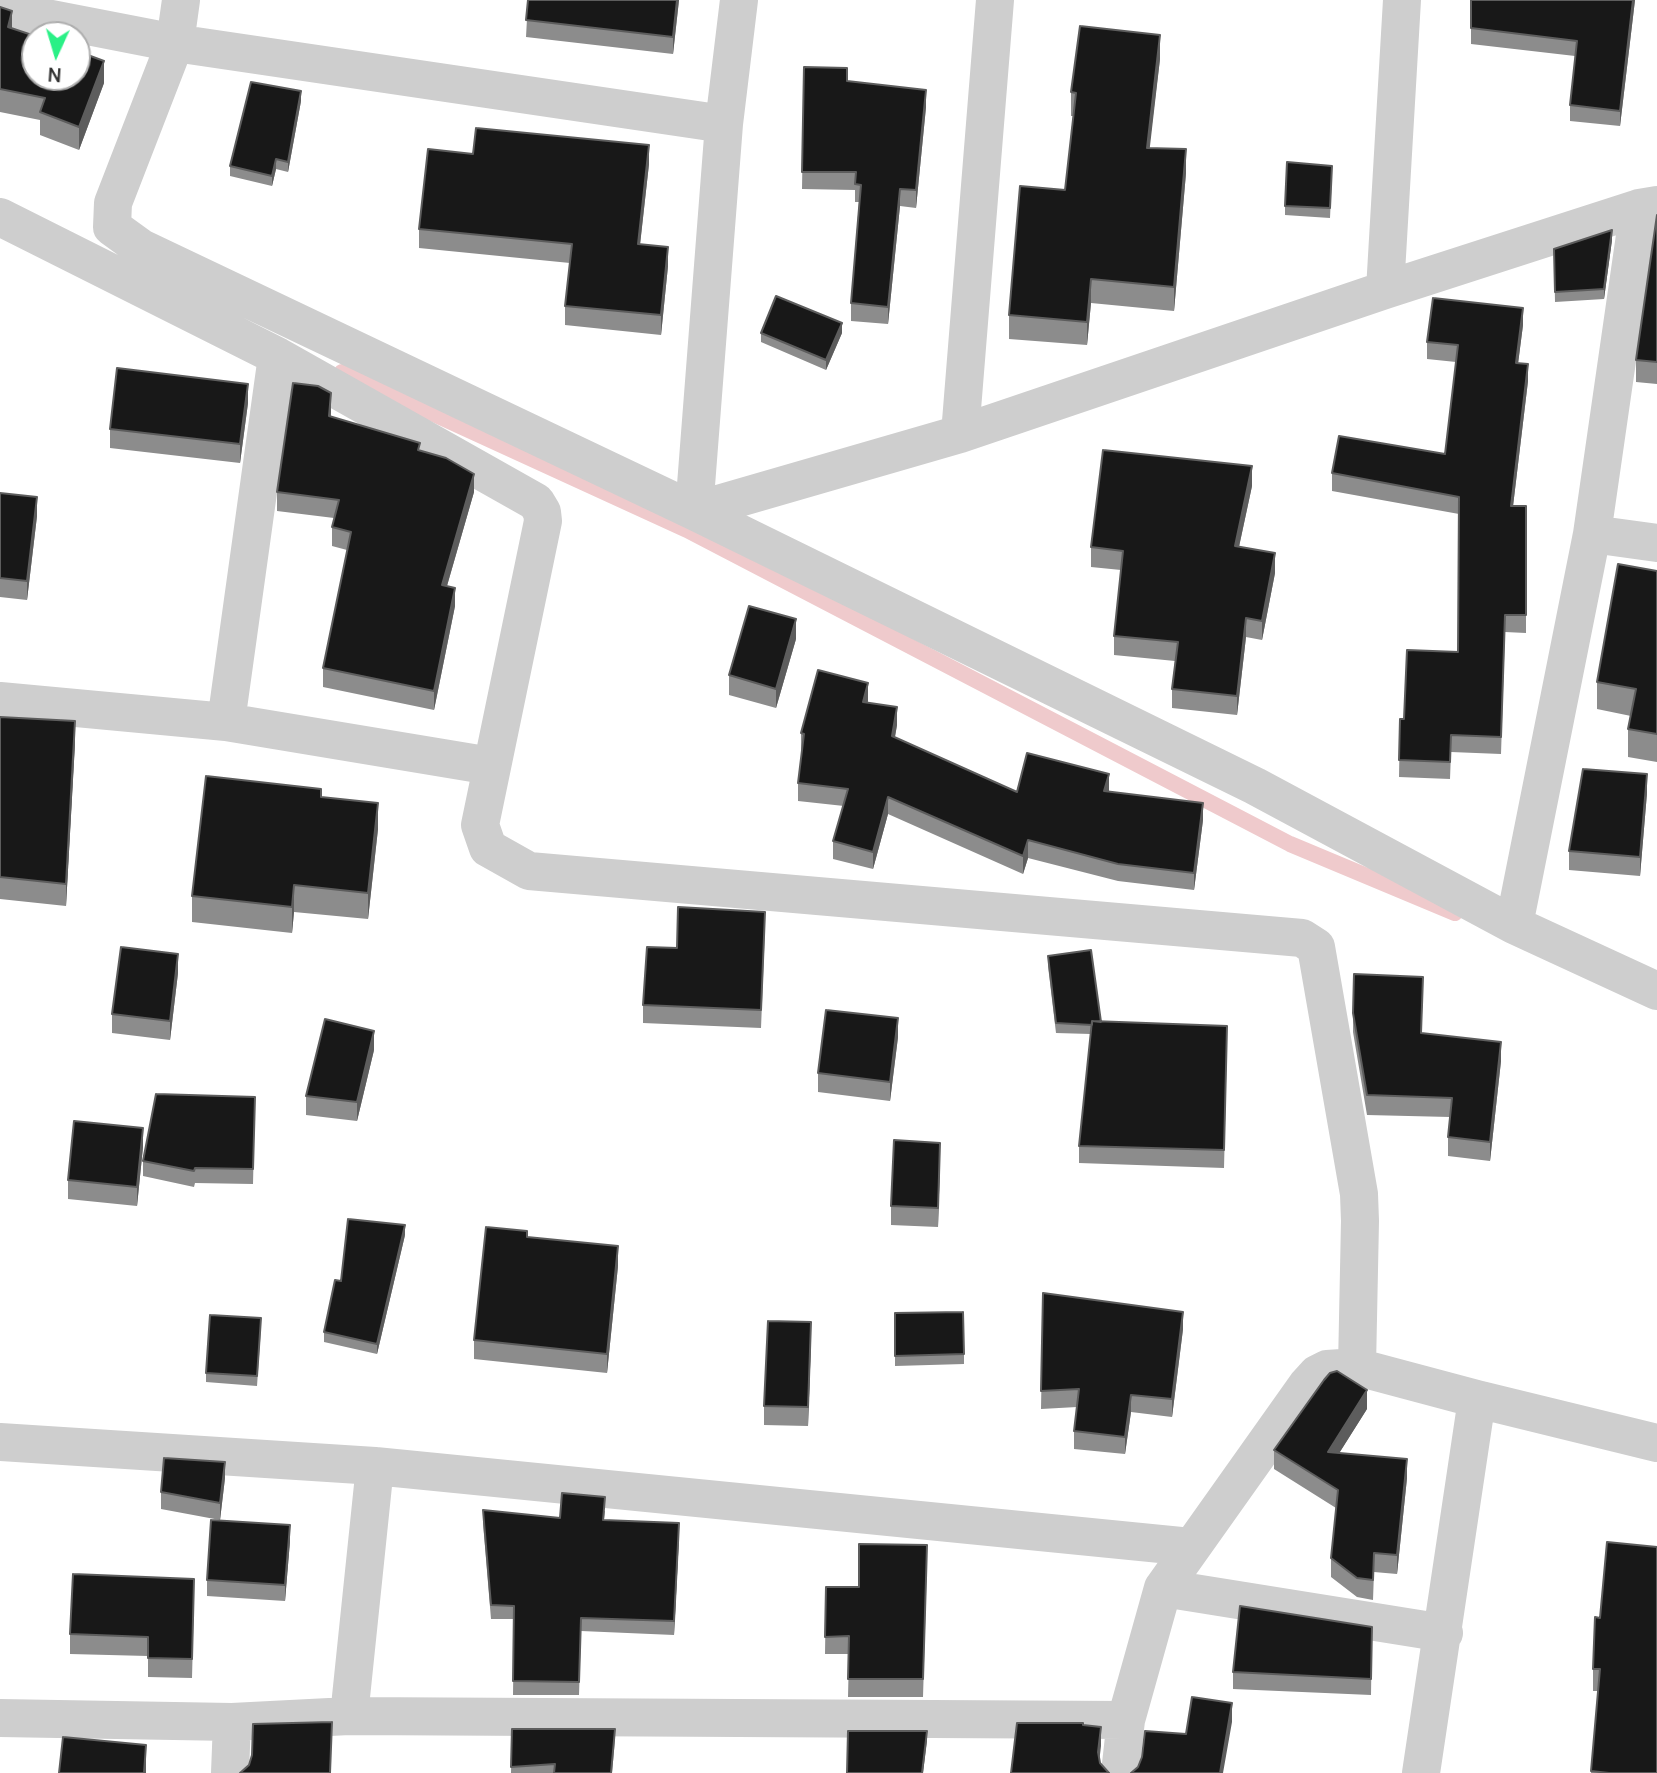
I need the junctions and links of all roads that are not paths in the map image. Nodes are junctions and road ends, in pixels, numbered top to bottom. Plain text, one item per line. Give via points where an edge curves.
1 (181, 0) edge
2 (739, 0) edge
3 (995, 0) edge
4 (1402, 0) edge
5 (0, 9) edge
6 (174, 43) junction
7 (724, 124) junction
8 (1648, 207) edge
9 (0, 217) edge
10 (1385, 290) junction
11 (277, 356) junction
12 (960, 433) junction
13 (694, 511) junction
14 (1592, 534) junction
15 (1657, 543) edge
16 (0, 701) edge
17 (226, 722) junction
18 (491, 766) junction
19 (1514, 925) junction
20 (1657, 990) edge
21 (1357, 1367) junction
22 (1477, 1399) junction
23 (0, 1442) edge
24 (1657, 1443) edge
25 (375, 1466) junction
26 (1191, 1547) junction
27 (1163, 1588) junction
28 (1444, 1633) junction
29 (349, 1716) junction
30 (0, 1718) edge
31 (1126, 1720) junction
32 (232, 1722) junction
33 (230, 1773) edge
34 (1120, 1773) edge
35 (1421, 1773) edge

1 - 6 street
2 - 7 street
3 - 12 street
4 - 10 street
5 - 6 street
6 - 7 street
6 - 13 street via 113,203 112,227 141,248
7 - 13 street
8 - 10 street
8 - 14 street
9 - 11 street
10 - 12 street
11 - 17 street
11 - 18 street via 536,502 542,512
12 - 13 street
13 - 19 street via 1255,786
14 - 15 street
14 - 19 street
16 - 17 street
17 - 18 street
18 - 21 street via 480,825 488,848 529,871 1302,938 1316,947 1359,1194
19 - 20 street
21 - 22 street
21 - 26 street via 1317,1374
22 - 24 street
22 - 28 street
23 - 25 street
25 - 26 street
25 - 29 street
26 - 27 street
27 - 28 street
27 - 31 street
28 - 35 street
29 - 31 street
29 - 32 street
30 - 32 street
31 - 34 street
32 - 33 street

